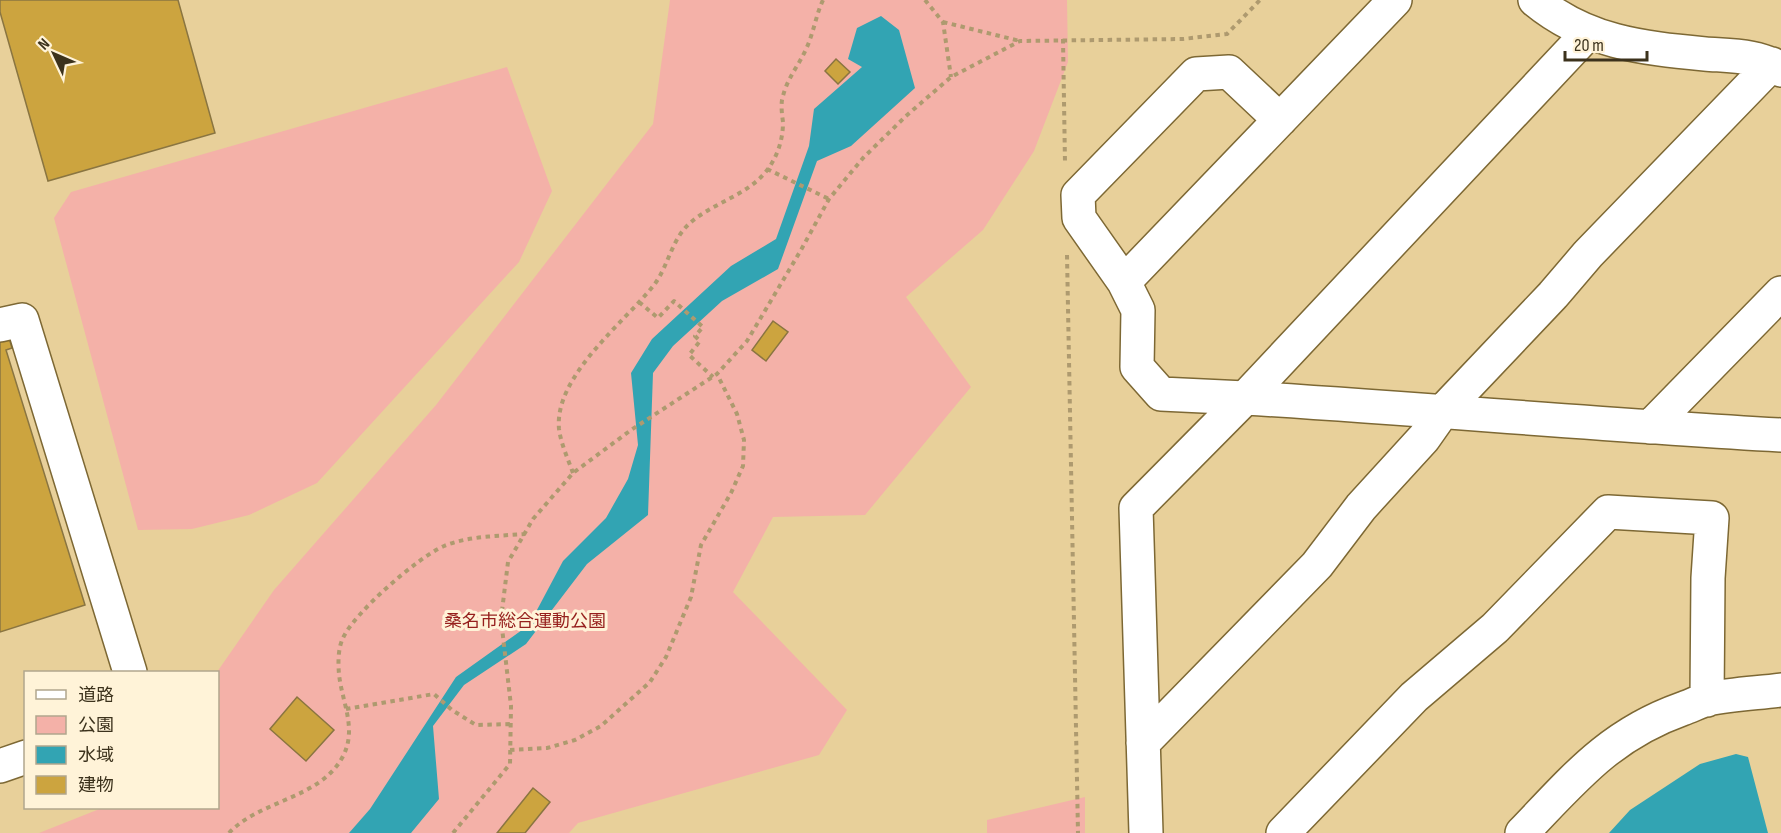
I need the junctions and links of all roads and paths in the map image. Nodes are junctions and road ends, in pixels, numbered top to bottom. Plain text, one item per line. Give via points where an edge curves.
1 (823, 0) edge
2 (925, 0) edge
3 (1260, 0) edge
4 (1395, 0) edge
5 (1535, 0) edge
6 (943, 22) junction
7 (1588, 33) junction
8 (1063, 39) junction
9 (1020, 41) junction
10 (1777, 67) edge
11 (951, 77) junction
12 (1280, 120) junction
13 (767, 169) junction
14 (1065, 170) dead end
15 (829, 199) junction
16 (1067, 252) dead end
17 (1124, 282) junction
18 (1781, 293) edge
19 (639, 302) junction
20 (0, 325) edge
21 (715, 376) junction
22 (1245, 398) junction
23 (1443, 411) junction
24 (1650, 428) junction
25 (1781, 435) edge
26 (573, 472) junction
27 (525, 534) junction
28 (130, 671) edge
29 (1781, 690) edge
30 (1707, 700) junction
31 (346, 709) junction
32 (510, 724) junction
33 (1143, 743) junction
34 (510, 750) junction
35 (24, 759) edge
36 (0, 766) edge
37 (229, 833) edge
38 (453, 833) edge
39 (1078, 833) edge
40 (1146, 833) edge
41 (1282, 833) edge
42 (1522, 833) edge

1 - 13 path via 806,51 790,75 781,102 780,147
2 - 6 path
3 - 8 path via 1227,34 1183,39
4 - 12 street
5 - 7 street via 1554,16
6 - 9 path
6 - 11 path
7 - 10 street via 1620,43 1745,58
7 - 22 street
8 - 9 path
8 - 14 path
9 - 11 path
10 - 23 street via 1588,254
11 - 15 path via 863,158
12 - 17 street
12 - 17 street via 1229,72 1196,74 1078,195 1079,219
13 - 15 path
13 - 19 path via 755,183 707,210 683,229 657,281
15 - 21 path via 747,341
16 - 39 path
17 - 22 street via 1138,310 1137,367 1161,394
18 - 24 street
19 - 21 path via 658,318 674,301 704,327 695,336 700,341 689,355
19 - 26 path via 591,353 563,404 559,431
20 - 28 street via 22,320
21 - 26 path
21 - 34 path via 737,414 744,440 742,466 701,545 691,597 666,657 650,682 601,726 575,740 547,748
22 - 23 street
22 - 33 street via 1136,508
23 - 24 street
23 - 33 street via 1317,565
24 - 25 street
26 - 27 path
27 - 31 path via 444,546 387,587 343,638 339,674
27 - 32 path via 508,562 501,619
29 - 30 street
30 - 41 street via 1712,518 1608,512 1495,628 1414,697
30 - 42 street via 1652,721 1608,747
31 - 32 path via 434,694 476,725
31 - 37 path via 350,728 341,761 315,785 246,819
32 - 34 path
33 - 40 street
34 - 38 path via 510,764
35 - 36 street

